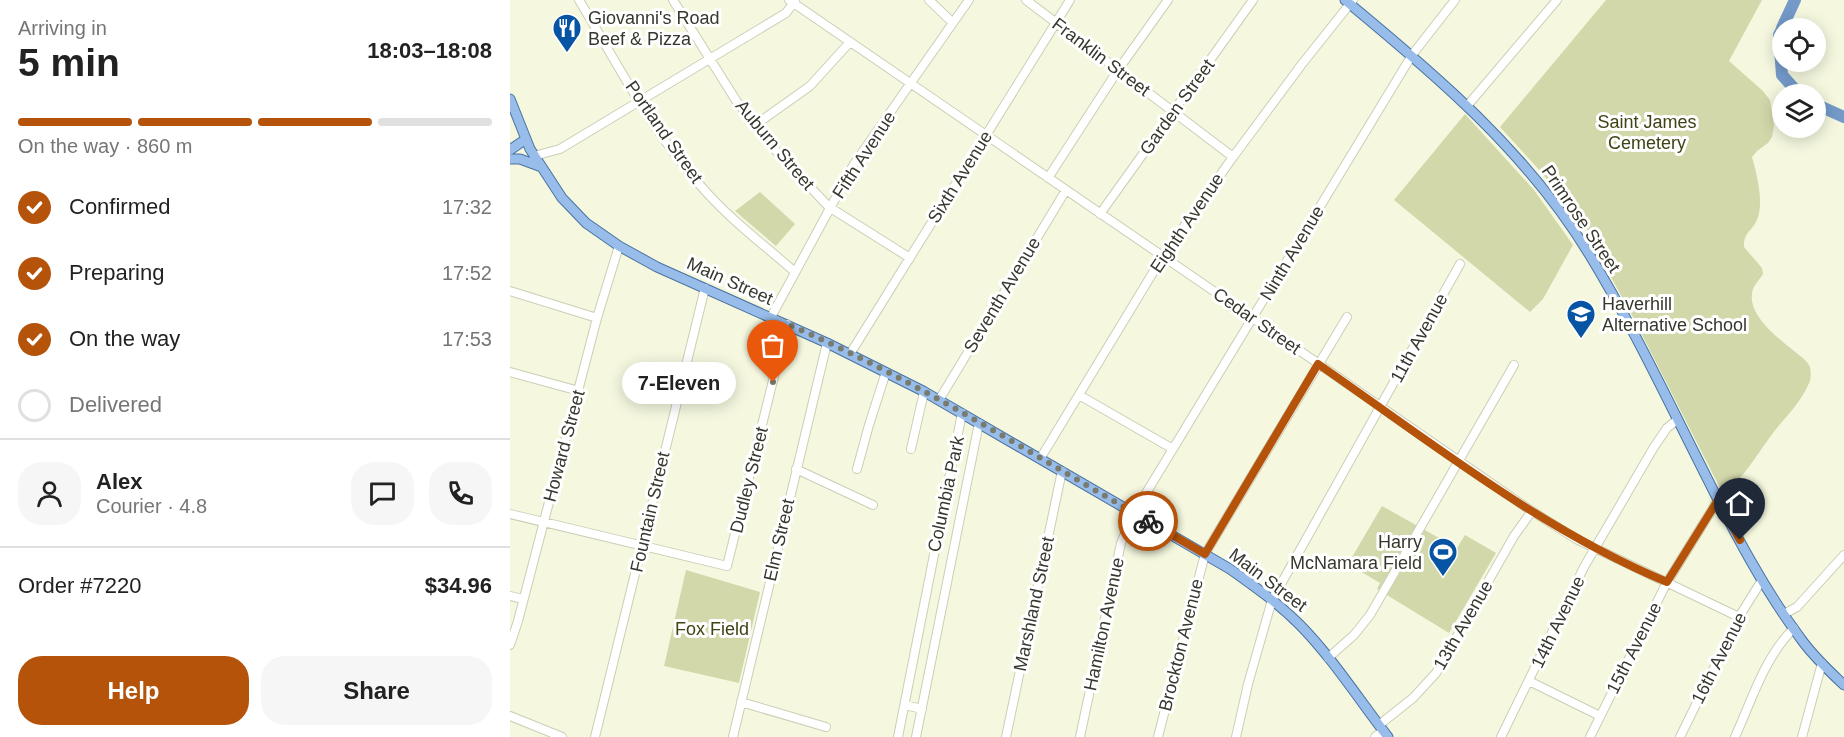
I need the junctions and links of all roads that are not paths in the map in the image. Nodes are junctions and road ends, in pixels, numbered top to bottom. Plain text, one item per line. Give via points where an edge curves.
1 (579, 0) edge
2 (673, 0) edge
3 (929, 0) edge
4 (969, 0) edge
5 (1026, 0) edge
6 (1070, 0) edge
7 (1168, 0) edge
8 (1253, 0) edge
9 (1455, 0) edge
10 (1557, 0) edge
11 (792, 1) edge
12 (1350, 1) edge
13 (953, 23) junction
14 (1056, 23) junction
15 (850, 42) junction
16 (1412, 55) junction
17 (711, 59) junction
18 (1118, 70) junction
19 (911, 84) junction
20 (510, 99) edge
21 (639, 101) junction
22 (1467, 106) junction
23 (1173, 111) junction
24 (755, 125) junction
25 (520, 126) junction
26 (511, 131) edge
27 (986, 135) junction
28 (526, 139) junction
29 (510, 150) edge
30 (534, 156) junction
31 (1233, 157) junction
32 (510, 159) edge
33 (540, 166) junction
34 (1048, 178) junction
35 (1066, 190) junction
36 (829, 207) junction
37 (1100, 214) junction
38 (618, 246) junction
39 (1163, 256) junction
40 (910, 258) junction
41 (1460, 264) dead end
42 (795, 272) junction
43 (705, 288) junction
44 (510, 291) edge
45 (771, 317) junction
46 (1347, 317) dead end
47 (597, 318) junction
48 (1252, 318) junction
49 (787, 324) junction
50 (827, 343) junction
51 (850, 354) junction
52 (1318, 364) junction
53 (1514, 365) dead end
54 (510, 372) edge
55 (886, 372) junction
56 (579, 391) junction
57 (924, 392) junction
58 (1078, 395) junction
59 (939, 400) junction
60 (1380, 407) junction
61 (962, 413) junction
62 (1677, 420) junction
63 (979, 423) junction
64 (910, 449) dead end
65 (1173, 449) junction
66 (1040, 459) junction
67 (1459, 462) junction
68 (796, 469) junction
69 (857, 469) dead end
70 (1062, 471) junction
71 (1718, 500) junction
72 (873, 505) dead end
73 (1532, 511) junction
74 (1134, 513) junction
75 (510, 514) edge
76 (544, 522) junction
77 (641, 545) junction
78 (1595, 548) junction
79 (1205, 554) junction
80 (1844, 555) edge
81 (931, 576) junction
82 (946, 580) junction
83 (1762, 580) junction
84 (1667, 582) junction
85 (510, 596) edge
86 (523, 599) junction
87 (1272, 600) junction
88 (1784, 614) junction
89 (1739, 617) junction
90 (1794, 628) junction
91 (510, 645) edge
92 (1328, 658) junction
93 (1822, 663) junction
94 (1529, 681) junction
95 (1844, 685) edge
96 (741, 702) junction
97 (905, 705) junction
98 (921, 709) junction
99 (510, 716) edge
100 (1600, 716) junction
101 (826, 726) dead end
102 (1381, 732) edge
103 (562, 737) edge
104 (595, 737) edge
105 (733, 737) edge
106 (898, 737) edge
107 (916, 737) edge
108 (1006, 737) edge
109 (1080, 737) edge
110 (1158, 737) edge
111 (1236, 737) edge
112 (1501, 737) edge
113 (1590, 737) edge
114 (1680, 737) edge
115 (1735, 737) edge
116 (1802, 737) edge

1 - 21 street, Portland Street
2 - 17 street, Auburn Street
3 - 13 street
4 - 13 street, Fifth Avenue
5 - 14 street, Franklin Street
6 - 14 street, Sixth Avenue
7 - 18 street
8 - 23 street, Garden Street
9 - 16 street, Ninth Avenue
10 - 22 street
11 - 15 street, Cedar Street
11 - 17 street via 786,13
12 - 16 main road, Primrose Street
12 - 31 street, Eighth Avenue
13 - 19 street, Fifth Avenue
14 - 18 street, Franklin Street
14 - 27 street, Sixth Avenue
15 - 19 street, Cedar Street
15 - 24 street via 810,86
16 - 22 main road, Primrose Street
16 - 48 street, Ninth Avenue
17 - 21 street
17 - 24 street, Auburn Street
18 - 23 street, Franklin Street
18 - 34 street
19 - 27 street, Cedar Street
19 - 36 street, Fifth Avenue via 865,147
20 - 25 main road, Main Street
21 - 30 street via 560,149
21 - 42 street, Portland Street via 700,186
22 - 62 main road, Primrose Street via 1542,186 1583,244
23 - 31 street, Franklin Street
23 - 37 street, Garden Street
24 - 36 street, Auburn Street
25 - 26 main road
25 - 28 main road, Main Street
27 - 34 street, Cedar Street
27 - 40 street, Sixth Avenue
28 - 29 main road
28 - 30 main road, Main Street
30 - 33 main road, Main Street
31 - 39 street, Eighth Avenue
32 - 33 main road
33 - 38 main road, Main Street via 571,210
34 - 35 street, Cedar Street
35 - 37 street, Cedar Street
35 - 59 street, Seventh Avenue
36 - 40 street, Auburn Street
36 - 42 street, Fifth Avenue
37 - 39 street, Cedar Street
38 - 43 main road, Main Street
38 - 47 street, Howard Street
39 - 48 street, Cedar Street
39 - 58 street, Eighth Avenue
40 - 51 street, Sixth Avenue
41 - 60 street, 11th Avenue
42 - 45 street, Fifth Avenue
43 - 45 main road, Main Street
43 - 77 street, Fountain Street
44 - 47 street
45 - 49 main road, Main Street
46 - 52 street, Brockton Avenue
47 - 56 street, Howard Street
48 - 52 street, Cedar Street
48 - 65 street, Ninth Avenue
49 - 50 main road, Main Street
49 - 77 street, Dudley Street via 728,566
50 - 51 main road, Main Street
50 - 68 street, Elm Street
51 - 55 main road, Main Street
52 - 60 street, Cedar Street
52 - 79 street, Brockton Avenue
53 - 67 street
54 - 56 street
55 - 57 main road, Main Street
55 - 69 street
56 - 76 street, Howard Street
57 - 59 main road, Main Street
57 - 64 street
58 - 65 street
58 - 66 street, Eighth Avenue
59 - 61 main road, Main Street
60 - 67 street, Cedar Street
60 - 87 street, 11th Avenue
61 - 63 main road, Main Street
61 - 81 street, Columbia Park
62 - 71 main road, Primrose Street
62 - 78 street, 14th Avenue via 1654,447
63 - 66 main road, Main Street
63 - 82 street, Columbia Park
65 - 74 street, Ninth Avenue
66 - 70 main road, Main Street
67 - 73 street, Cedar Street
67 - 92 street via 1370,615
68 - 72 street
68 - 96 street, Elm Street
70 - 74 main road, Main Street
70 - 108 street, Marshland Street
71 - 83 main road, Primrose Street
71 - 84 street, 15th Avenue
73 - 78 street, Cedar Street
73 - 102 street, 13th Avenue via 1436,673
74 - 79 main road, Main Street
74 - 109 street, Hamilton Avenue via 1121,543
75 - 76 street
76 - 77 street
76 - 86 street, Howard Street
77 - 104 street, Fountain Street
78 - 84 street, Cedar Street
78 - 94 street, 14th Avenue
79 - 87 main road, Main Street
79 - 110 street, Brockton Avenue
80 - 88 street via 1797,607
81 - 82 street, Columbia Park
81 - 97 street, Columbia Park
82 - 98 street, Columbia Park
83 - 88 main road, Primrose Street
83 - 89 street, 16th Avenue
84 - 89 street, Cedar Street
84 - 100 street, 15th Avenue
85 - 86 street
86 - 91 street, Howard Street
87 - 92 main road, Main Street via 1300,624
87 - 111 street, 11th Avenue
88 - 90 main road, Primrose Street
89 - 114 street, 16th Avenue
90 - 93 main road, Primrose Street
90 - 115 street via 1780,642 1763,672
92 - 102 main road, Main Street
93 - 95 main road, Primrose Street
93 - 116 street
94 - 100 street
94 - 112 street, 14th Avenue
96 - 101 street
96 - 105 street, Elm Street
97 - 98 street
97 - 106 street, Columbia Park
98 - 107 street, Columbia Park
99 - 103 street
100 - 113 street, 15th Avenue

